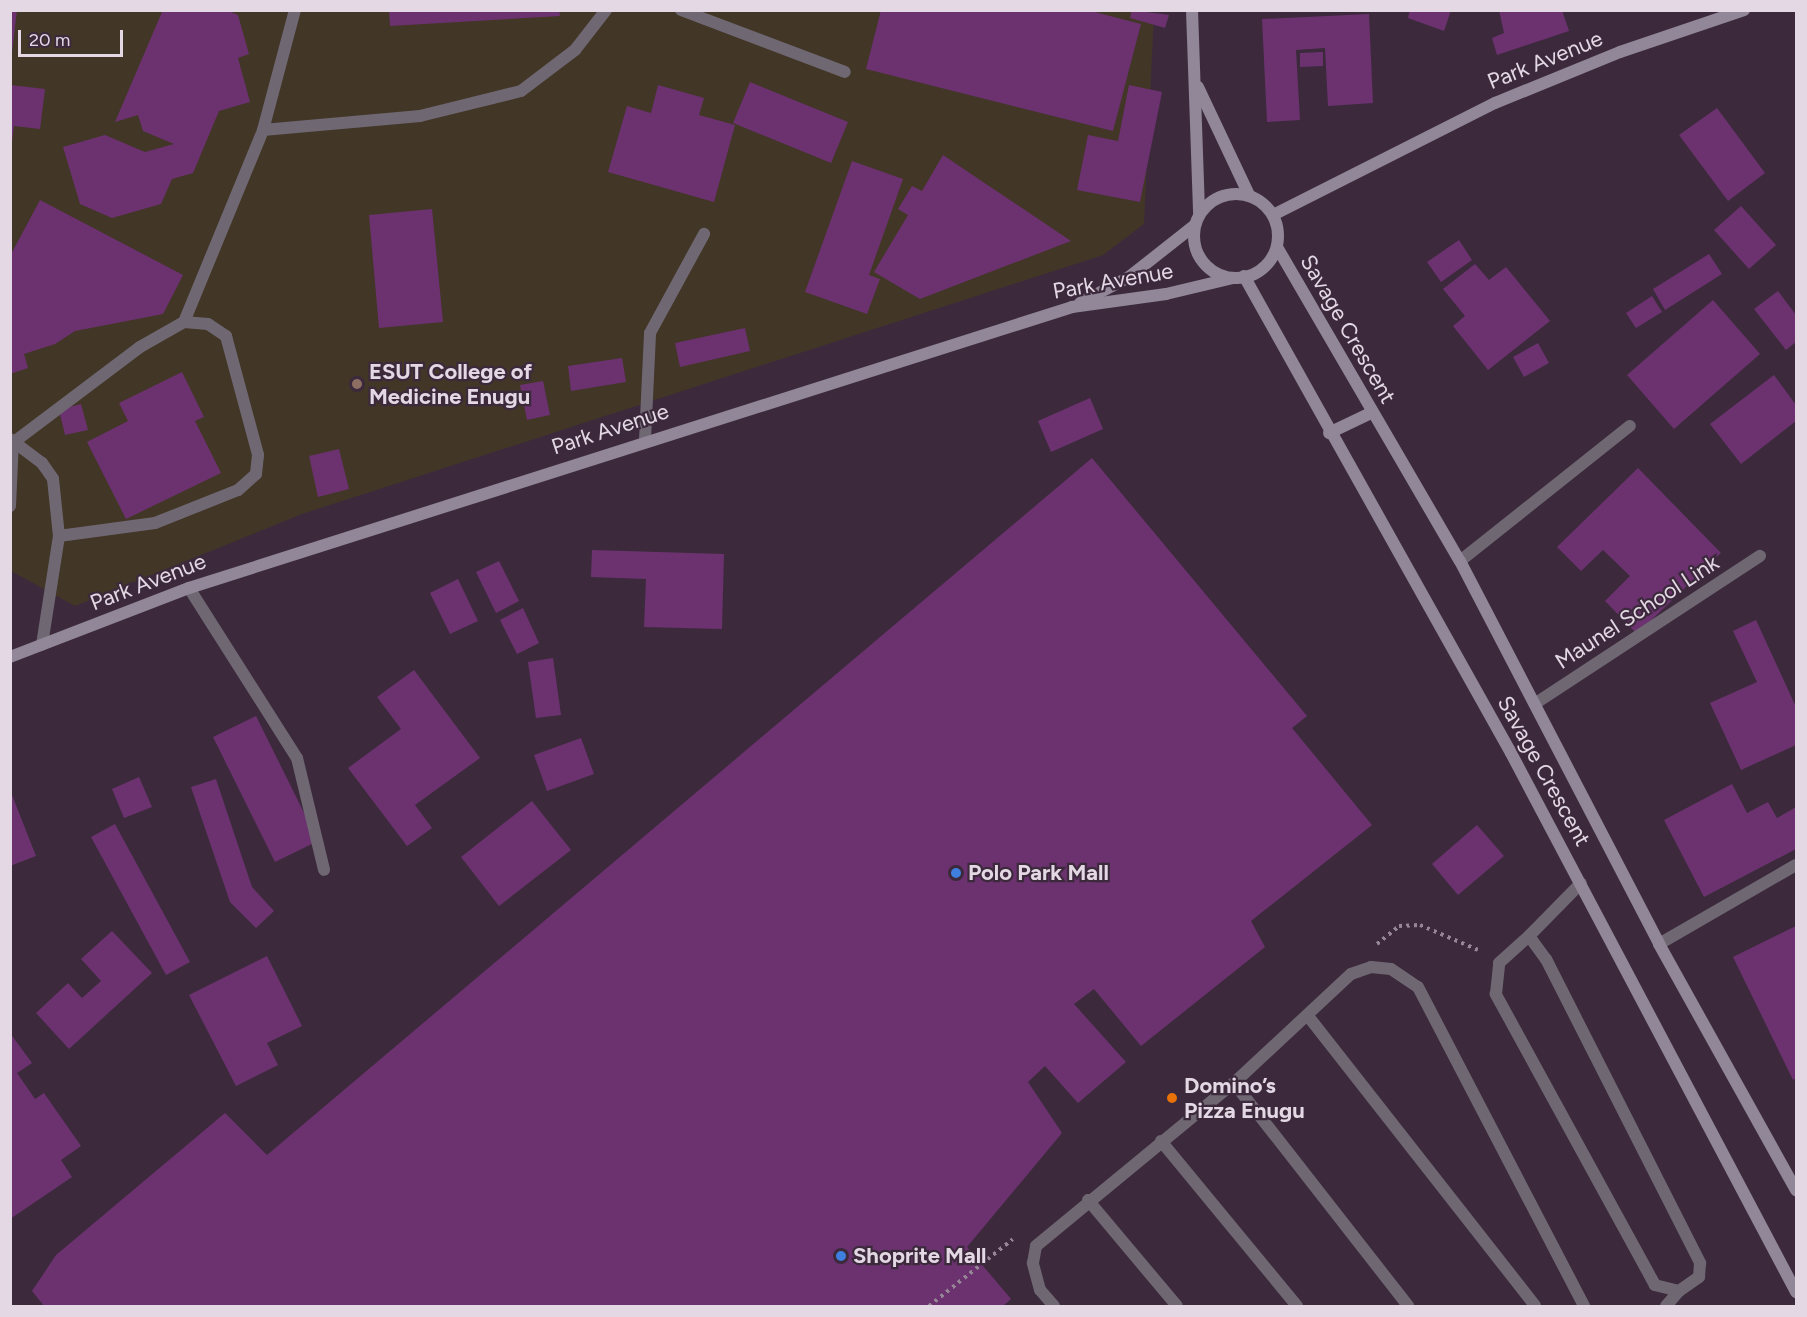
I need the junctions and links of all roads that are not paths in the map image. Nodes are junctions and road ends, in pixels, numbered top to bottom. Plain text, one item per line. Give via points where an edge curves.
1 (295, 10) edge
2 (606, 10) edge
3 (681, 10) edge
4 (1192, 10) edge
5 (1744, 10) edge
6 (845, 72) dead end
7 (1196, 84) junction
8 (262, 130) junction
9 (1249, 195) junction
10 (1273, 215) junction
11 (1197, 220) junction
12 (704, 234) dead end
13 (1276, 247) junction
14 (1238, 277) junction
15 (1072, 307) junction
16 (184, 322) junction
17 (1371, 413) junction
18 (1630, 426) dead end
19 (1329, 433) junction
20 (645, 440) junction
21 (11, 441) edge
22 (10, 506) edge
23 (59, 536) junction
24 (1760, 556) dead end
25 (1460, 561) junction
26 (189, 588) junction
27 (42, 645) junction
28 (10, 657) edge
29 (1536, 704) junction
30 (1797, 865) edge
31 (324, 870) dead end
32 (1581, 883) junction
33 (1529, 936) junction
34 (1659, 944) junction
35 (1308, 1016) junction
36 (1234, 1083) junction
37 (1161, 1141) junction
38 (1797, 1190) edge
39 (1088, 1200) junction
40 (1679, 1291) junction
41 (1797, 1292) edge
42 (1054, 1306) edge
43 (1177, 1306) edge
44 (1297, 1306) edge
45 (1408, 1306) edge
46 (1535, 1306) edge
47 (1584, 1306) edge
48 (1666, 1306) edge

1 - 8 street
2 - 8 street via 575,50 521,91 420,116
3 - 6 street
4 - 7 main road
5 - 10 main road, Park Avenue via 1620,51 1494,103
7 - 9 main road
7 - 11 main road
8 - 16 street
9 - 10 main road
9 - 11 main road via 1218,198
10 - 13 main road
11 - 14 main road via 1195,247 1201,260 1219,274
11 - 15 main road via 1129,277
12 - 20 street via 650,333
13 - 14 main road via 1264,267
13 - 17 main road, Savage Crescent
14 - 15 main road, Park Avenue via 1166,294
14 - 19 main road, Savage Crescent
15 - 20 main road, Park Avenue
16 - 21 street via 140,348
16 - 23 street via 208,324 226,336 258,455 256,474 238,490 155,524
17 - 19 main road
17 - 25 main road, Savage Crescent
18 - 25 street
19 - 32 main road, Savage Crescent
20 - 26 main road, Park Avenue
21 - 22 street
21 - 23 street via 42,463 53,479
23 - 27 street
24 - 29 street, Maunel School Link
25 - 29 main road, Savage Crescent
26 - 27 main road, Park Avenue
26 - 31 street via 297,758
27 - 28 main road, Park Avenue
29 - 34 main road, Savage Crescent
30 - 34 street
32 - 33 street
32 - 41 main road, Savage Crescent
33 - 40 street via 1546,959 1700,1263 1699,1277
33 - 40 street via 1499,963 1496,994 1655,1286
34 - 38 main road, Savage Crescent
35 - 36 street
35 - 46 street
35 - 47 street via 1351,974 1371,967 1391,969 1418,987
36 - 37 street
36 - 45 street
37 - 39 street
37 - 44 street
39 - 42 street via 1036,1246 1033,1263 1040,1290
39 - 43 street
40 - 48 street

